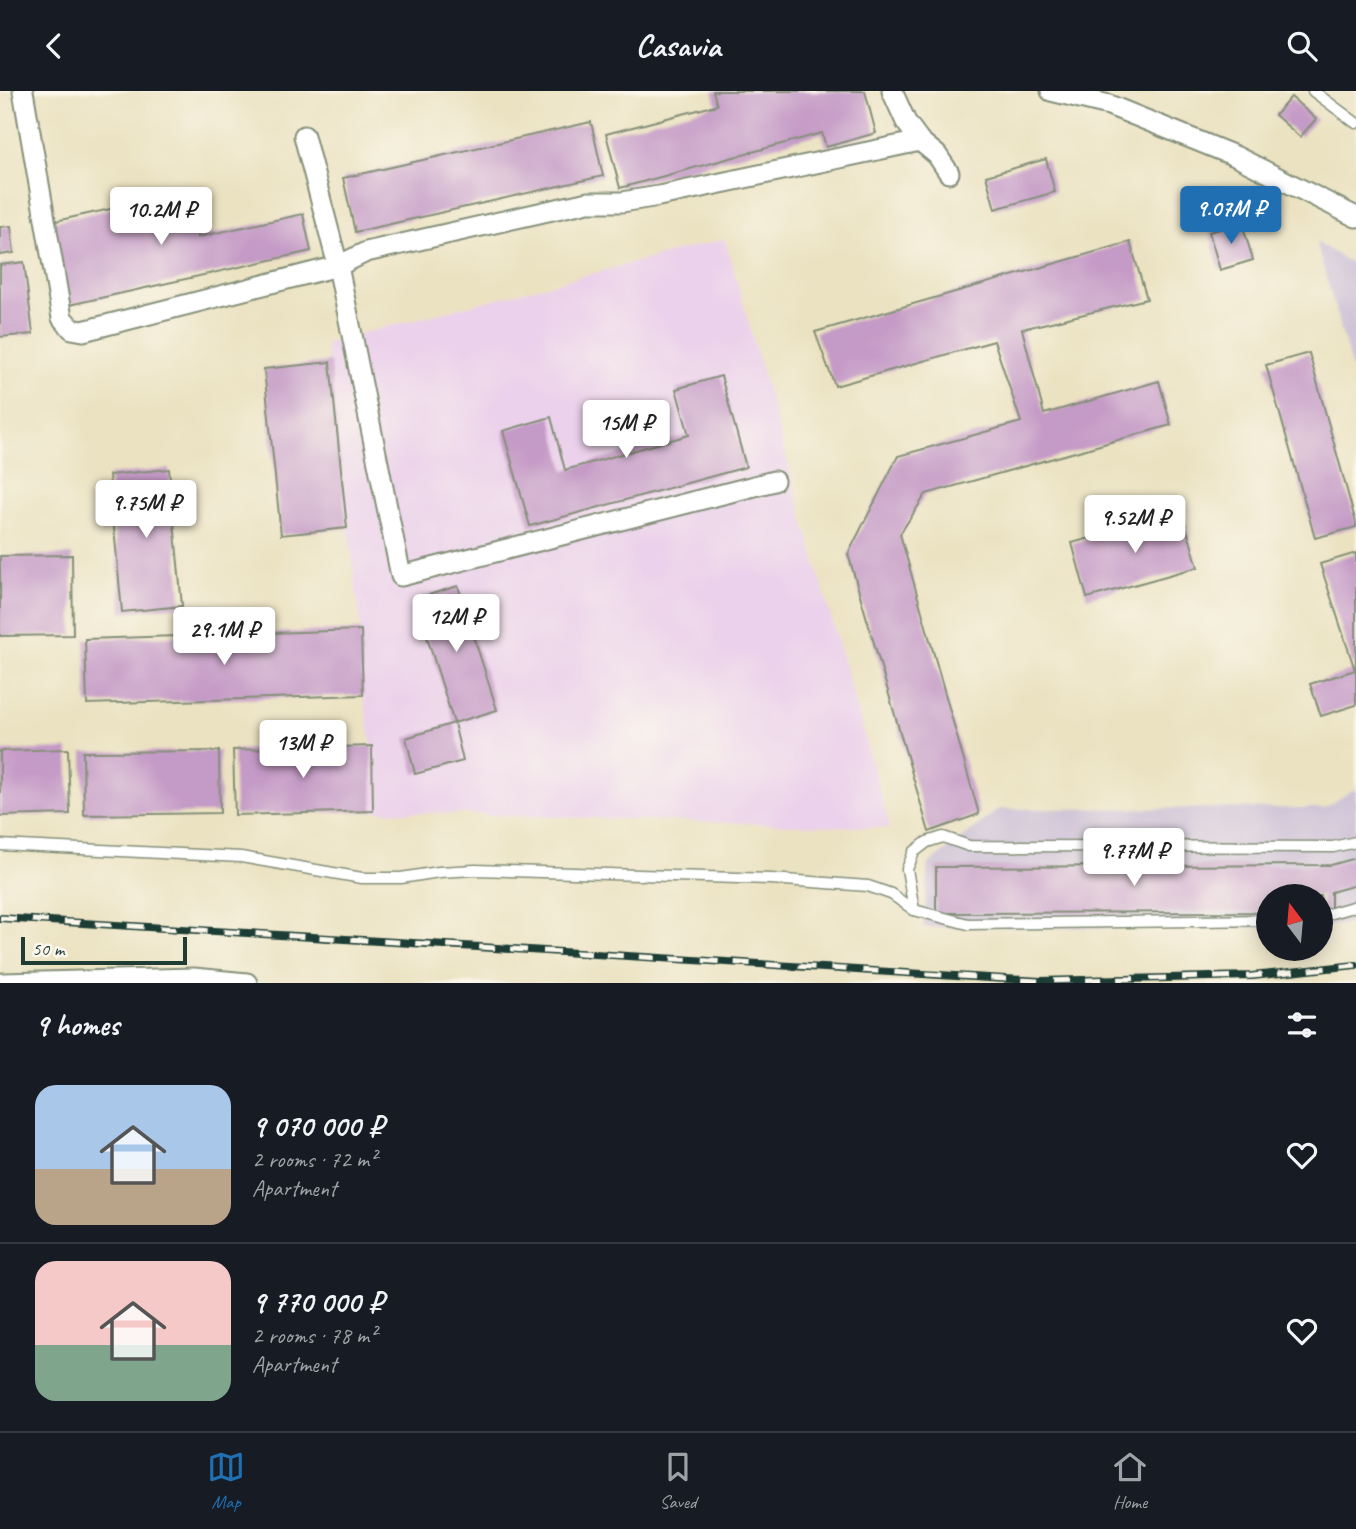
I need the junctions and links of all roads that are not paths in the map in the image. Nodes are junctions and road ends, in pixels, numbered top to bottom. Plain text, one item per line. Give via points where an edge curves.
1 (23, 91) edge
2 (892, 91) edge
3 (1051, 91) edge
4 (1313, 91) edge
5 (1356, 123) edge
6 (304, 136) dead end
7 (920, 141) junction
8 (949, 173) dead end
9 (1356, 217) edge
10 (338, 266) junction
11 (774, 481) dead end
12 (1356, 842) edge
13 (0, 845) edge
14 (1356, 907) edge
15 (914, 910) junction
16 (1334, 913) edge
17 (1256, 920) edge
18 (3, 983) edge
19 (247, 983) edge

1 - 10 street via 62,318 72,329 83,331
2 - 7 street
3 - 9 street via 1109,105 1235,156
4 - 5 lane
6 - 10 street
7 - 8 street
7 - 10 street via 659,196 588,202 366,252
10 - 11 street via 401,576
12 - 15 lane via 1333,847 969,846 943,837 914,852 907,869
13 - 15 lane via 241,857 362,878 401,879 475,870 771,879 869,886
14 - 16 lane
15 - 17 lane via 968,923
18 - 19 street via 194,978

